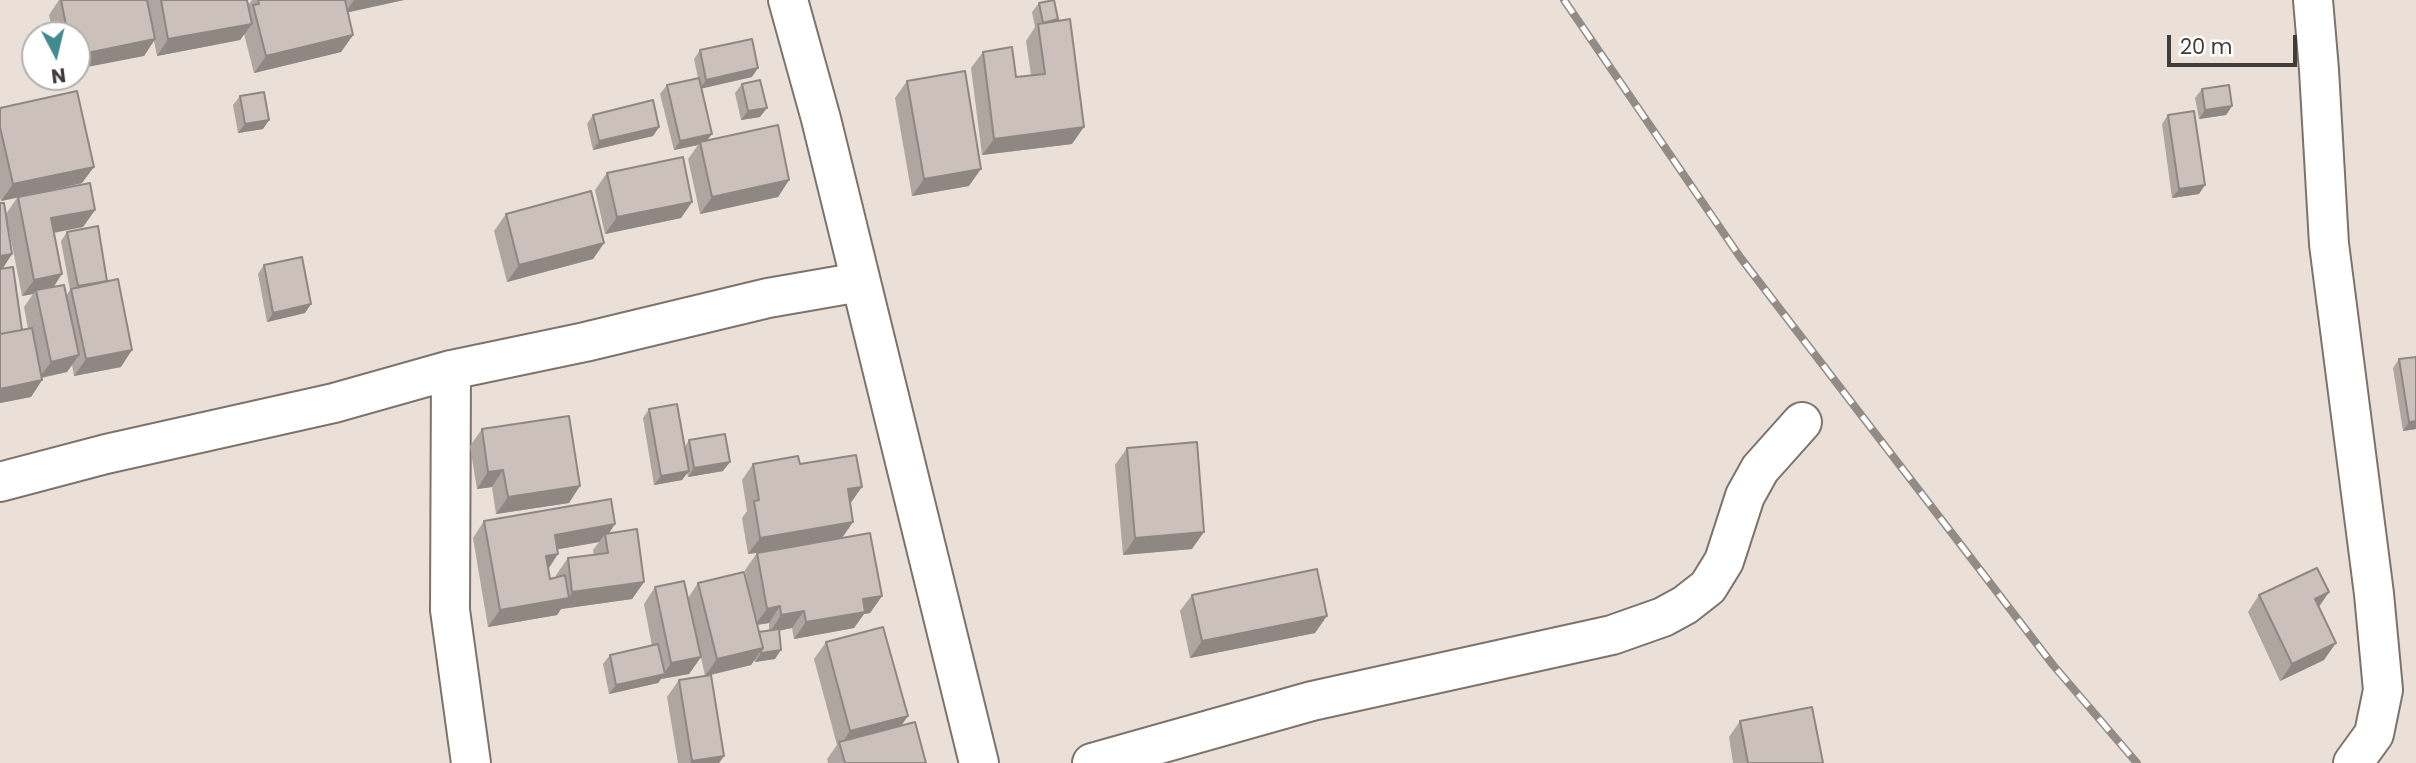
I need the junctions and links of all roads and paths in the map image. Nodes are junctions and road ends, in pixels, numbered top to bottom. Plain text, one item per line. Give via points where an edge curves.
1 (788, 0) edge
2 (2313, 0) edge
3 (860, 282) junction
4 (451, 370) junction
5 (1802, 422) dead end
6 (0, 482) edge
7 (471, 763) edge
8 (979, 763) edge
9 (1092, 763) edge
10 (2353, 763) edge

1 - 3 street
2 - 10 street via 2329,244 2384,690 2374,734
3 - 4 street via 768,298
3 - 8 street
4 - 6 street
4 - 7 street via 450,610
5 - 9 street via 1760,469 1745,496 1724,561 1708,587 1663,617 1612,635 1312,701

